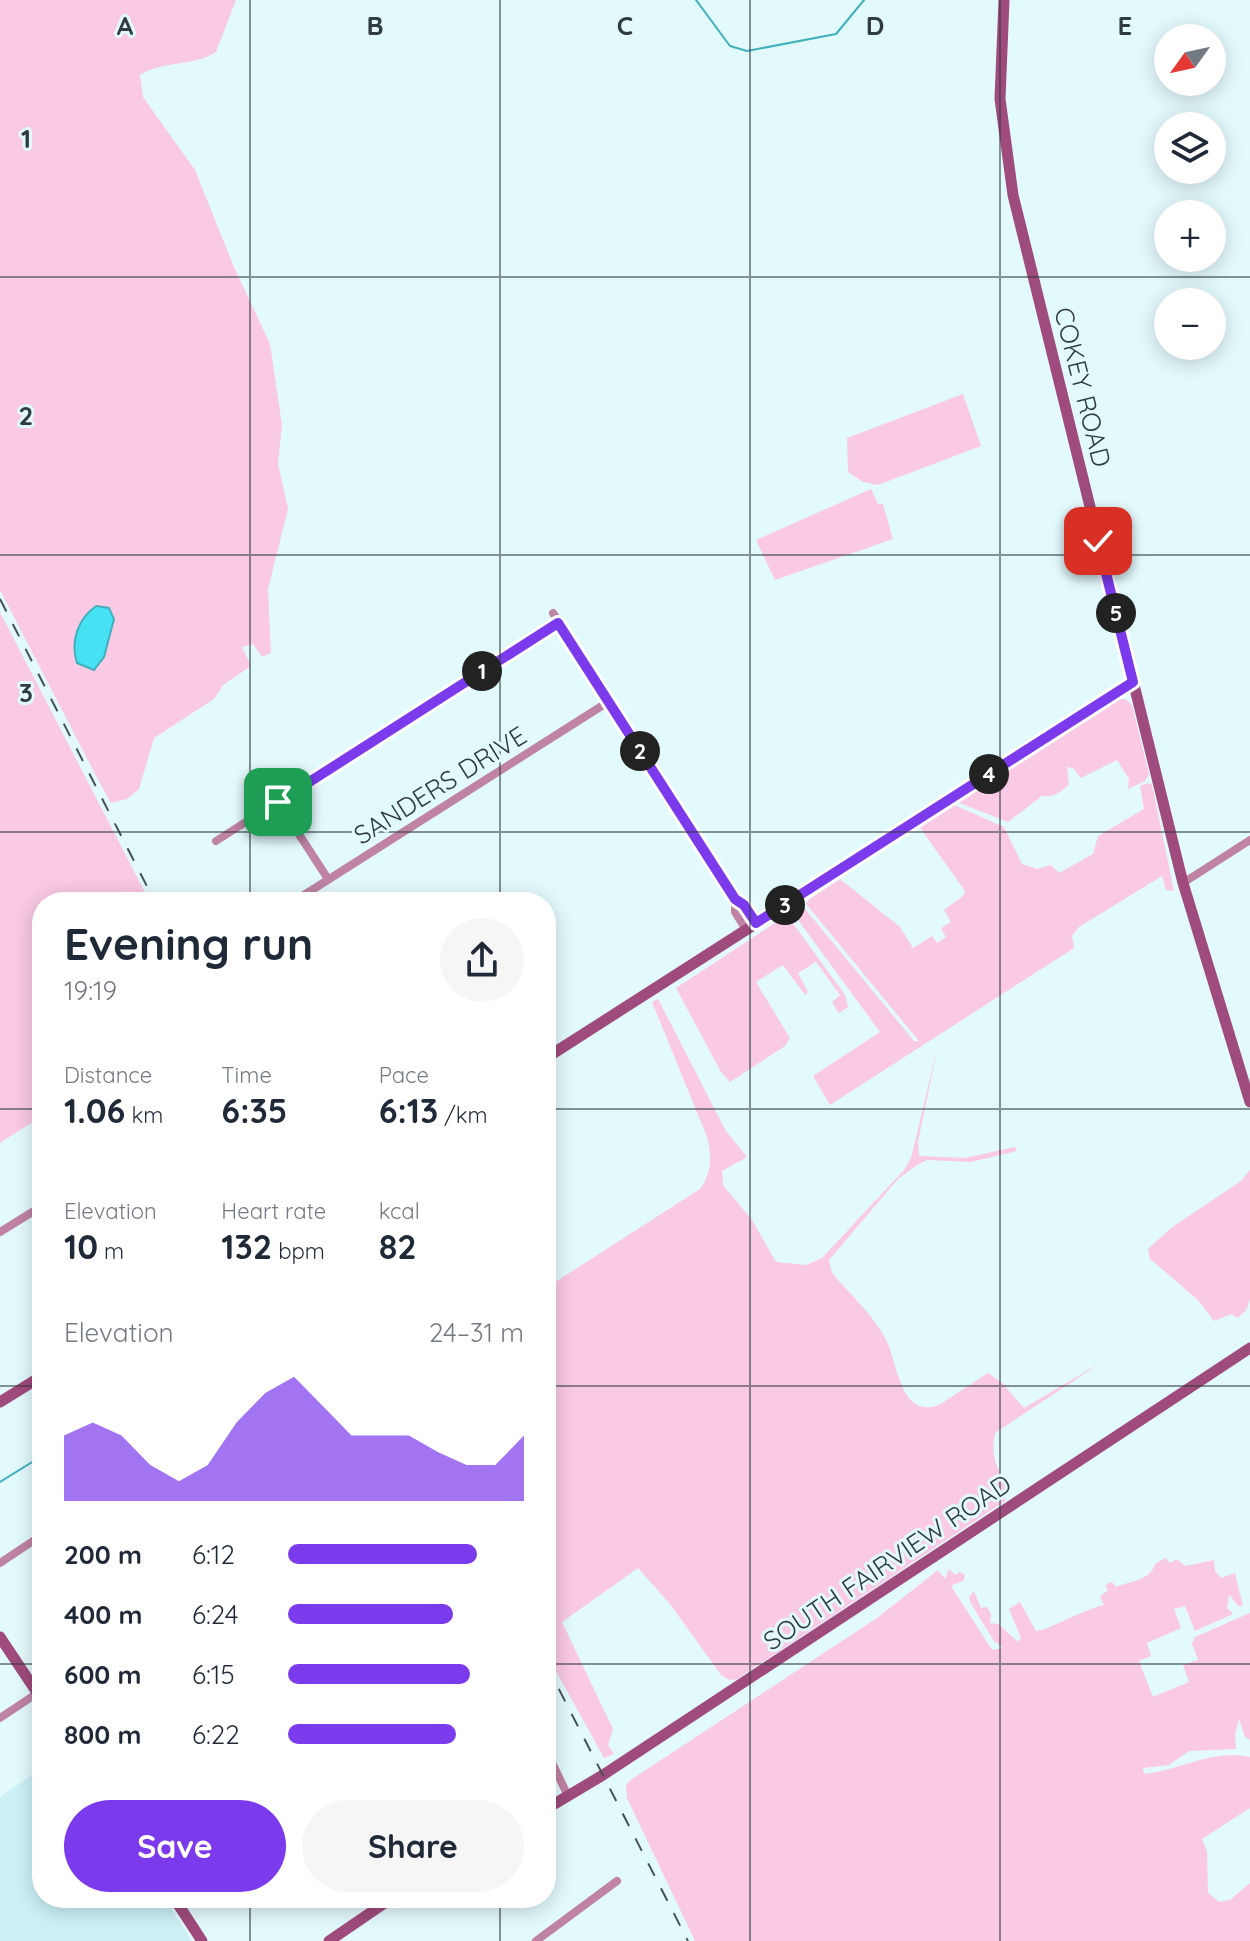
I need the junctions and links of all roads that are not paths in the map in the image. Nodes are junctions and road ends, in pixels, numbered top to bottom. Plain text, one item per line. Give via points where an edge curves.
1 (1004, 0) edge
2 (553, 613) dead end
3 (558, 623) junction
4 (1133, 682) junction
5 (608, 702) junction
6 (278, 802) junction
7 (1250, 840) edge
8 (216, 841) dead end
9 (328, 879) junction
10 (1183, 883) junction
11 (308, 892) edge
12 (751, 926) junction
13 (556, 1052) edge
14 (1250, 1102) edge
15 (32, 1212) edge
16 (0, 1232) edge
17 (1250, 1348) edge
18 (32, 1382) edge
19 (0, 1402) edge
20 (32, 1542) edge
21 (0, 1563) edge
22 (0, 1637) edge
23 (32, 1683) edge
24 (32, 1700) edge
25 (0, 1718) edge
26 (556, 1771) edge
27 (568, 1796) junction
28 (556, 1803) edge
29 (617, 1881) dead end
30 (181, 1908) edge
31 (377, 1908) edge
32 (202, 1941) edge
33 (329, 1941) edge
34 (536, 1941) edge

1 - 4 main road, COKEY ROAD via 999,73 1006,163
2 - 3 street
3 - 5 street
3 - 6 street
4 - 10 main road, COKEY ROAD
4 - 12 main road
5 - 9 street, SANDERS DRIVE
5 - 12 street via 735,899 744,905
6 - 8 street
6 - 9 street
7 - 10 street
9 - 11 street, SANDERS DRIVE
10 - 14 main road, COKEY ROAD
12 - 13 main road
15 - 16 street
17 - 27 main road, SOUTH FAIRVIEW ROAD
18 - 19 main road
20 - 21 street
22 - 23 main road
24 - 25 street
26 - 27 street
27 - 28 main road, SOUTH FAIRVIEW ROAD
29 - 34 street
30 - 32 main road
31 - 33 main road

